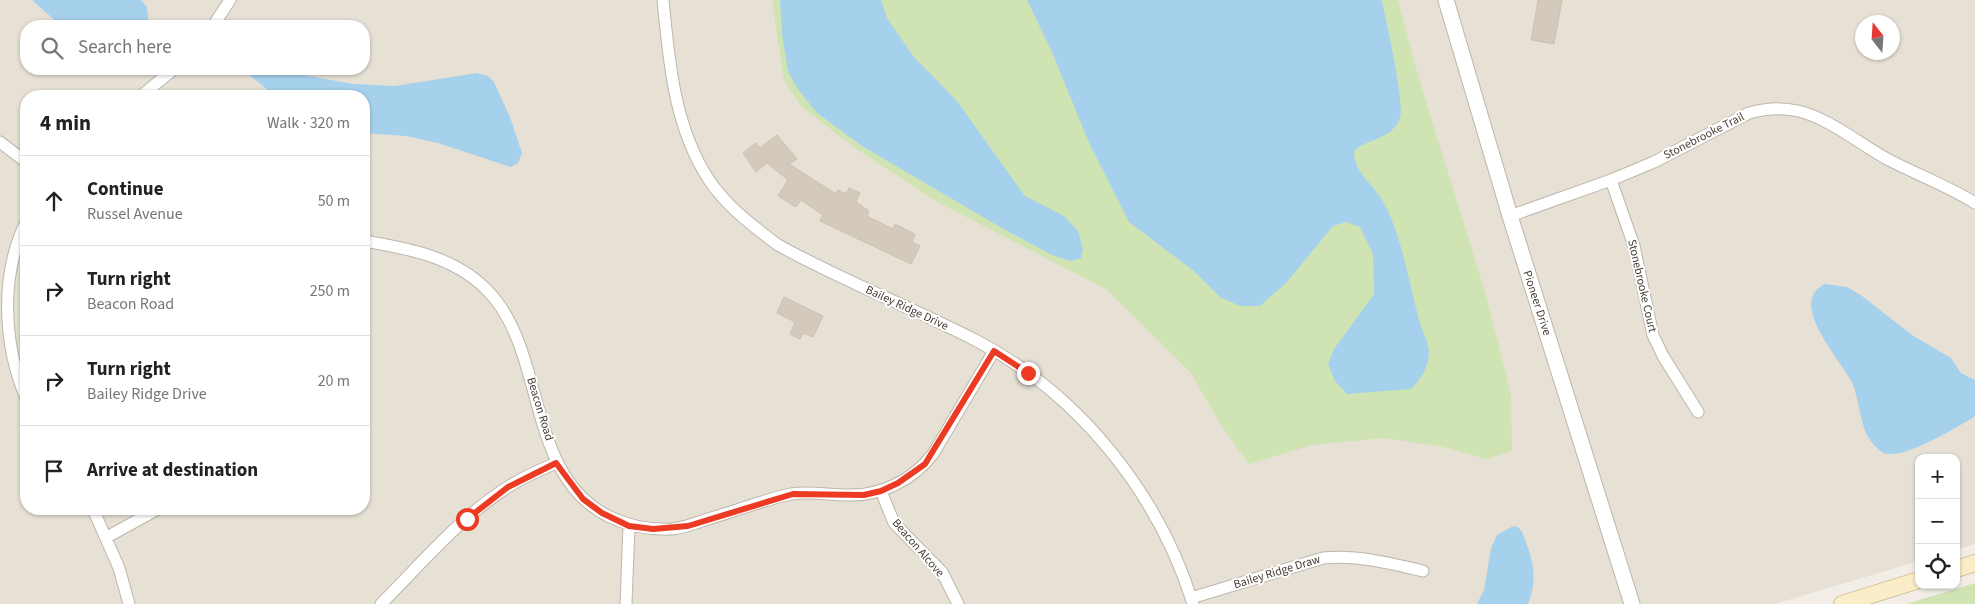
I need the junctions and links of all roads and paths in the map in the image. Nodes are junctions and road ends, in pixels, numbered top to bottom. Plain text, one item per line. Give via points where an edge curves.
1 (230, 0) edge
2 (663, 0) edge
3 (1446, 0) edge
4 (217, 20) edge
5 (167, 75) edge
6 (148, 90) edge
7 (0, 142) edge
8 (20, 157) edge
9 (1611, 180) junction
10 (1975, 203) edge
11 (1510, 216) junction
12 (20, 238) edge
13 (370, 242) edge
14 (4, 336) edge
15 (994, 351) junction
16 (20, 383) edge
17 (1698, 412) dead end
18 (556, 463) junction
19 (881, 491) junction
20 (95, 515) edge
21 (147, 515) edge
22 (629, 526) junction
23 (107, 537) junction
24 (1975, 563) edge
25 (1960, 568) edge
26 (1423, 570) dead end
27 (1915, 581) edge
28 (1192, 601) edge
29 (129, 604) edge
30 (381, 604) edge
31 (626, 604) edge
32 (958, 604) edge
33 (1632, 604) edge
34 (1842, 604) edge

1 - 4 street
2 - 15 street, Bailey Ridge Drive via 675,97 683,127 709,180 727,202 749,224 795,254
3 - 11 street, Pioneer Drive
5 - 6 street
7 - 8 street
9 - 10 street, Stonebrooke Trail via 1654,162 1749,113 1780,108 1818,118 1890,160
9 - 11 street, Stonebrooke Trail
9 - 17 street, Stonebrooke Court via 1634,246 1653,335
11 - 33 street, Pioneer Drive
12 - 14 street via 9,278
13 - 18 street, Beacon Road via 439,258 461,269 495,298 517,337
14 - 16 street
15 - 19 street, Beacon Road via 925,464 906,479
15 - 28 street, Bailey Ridge Drive via 1055,395 1108,448 1164,532
18 - 22 street, Beacon Road via 583,499
18 - 30 street via 508,487 489,501
19 - 22 street, Beacon Road via 856,495 793,494 680,528
19 - 32 street, Beacon Alcove via 894,523 942,572
20 - 23 street
21 - 23 street
22 - 31 street
23 - 29 street
24 - 25 main road
26 - 28 street, Bailey Ridge Draw via 1364,558 1323,558
27 - 34 main road

